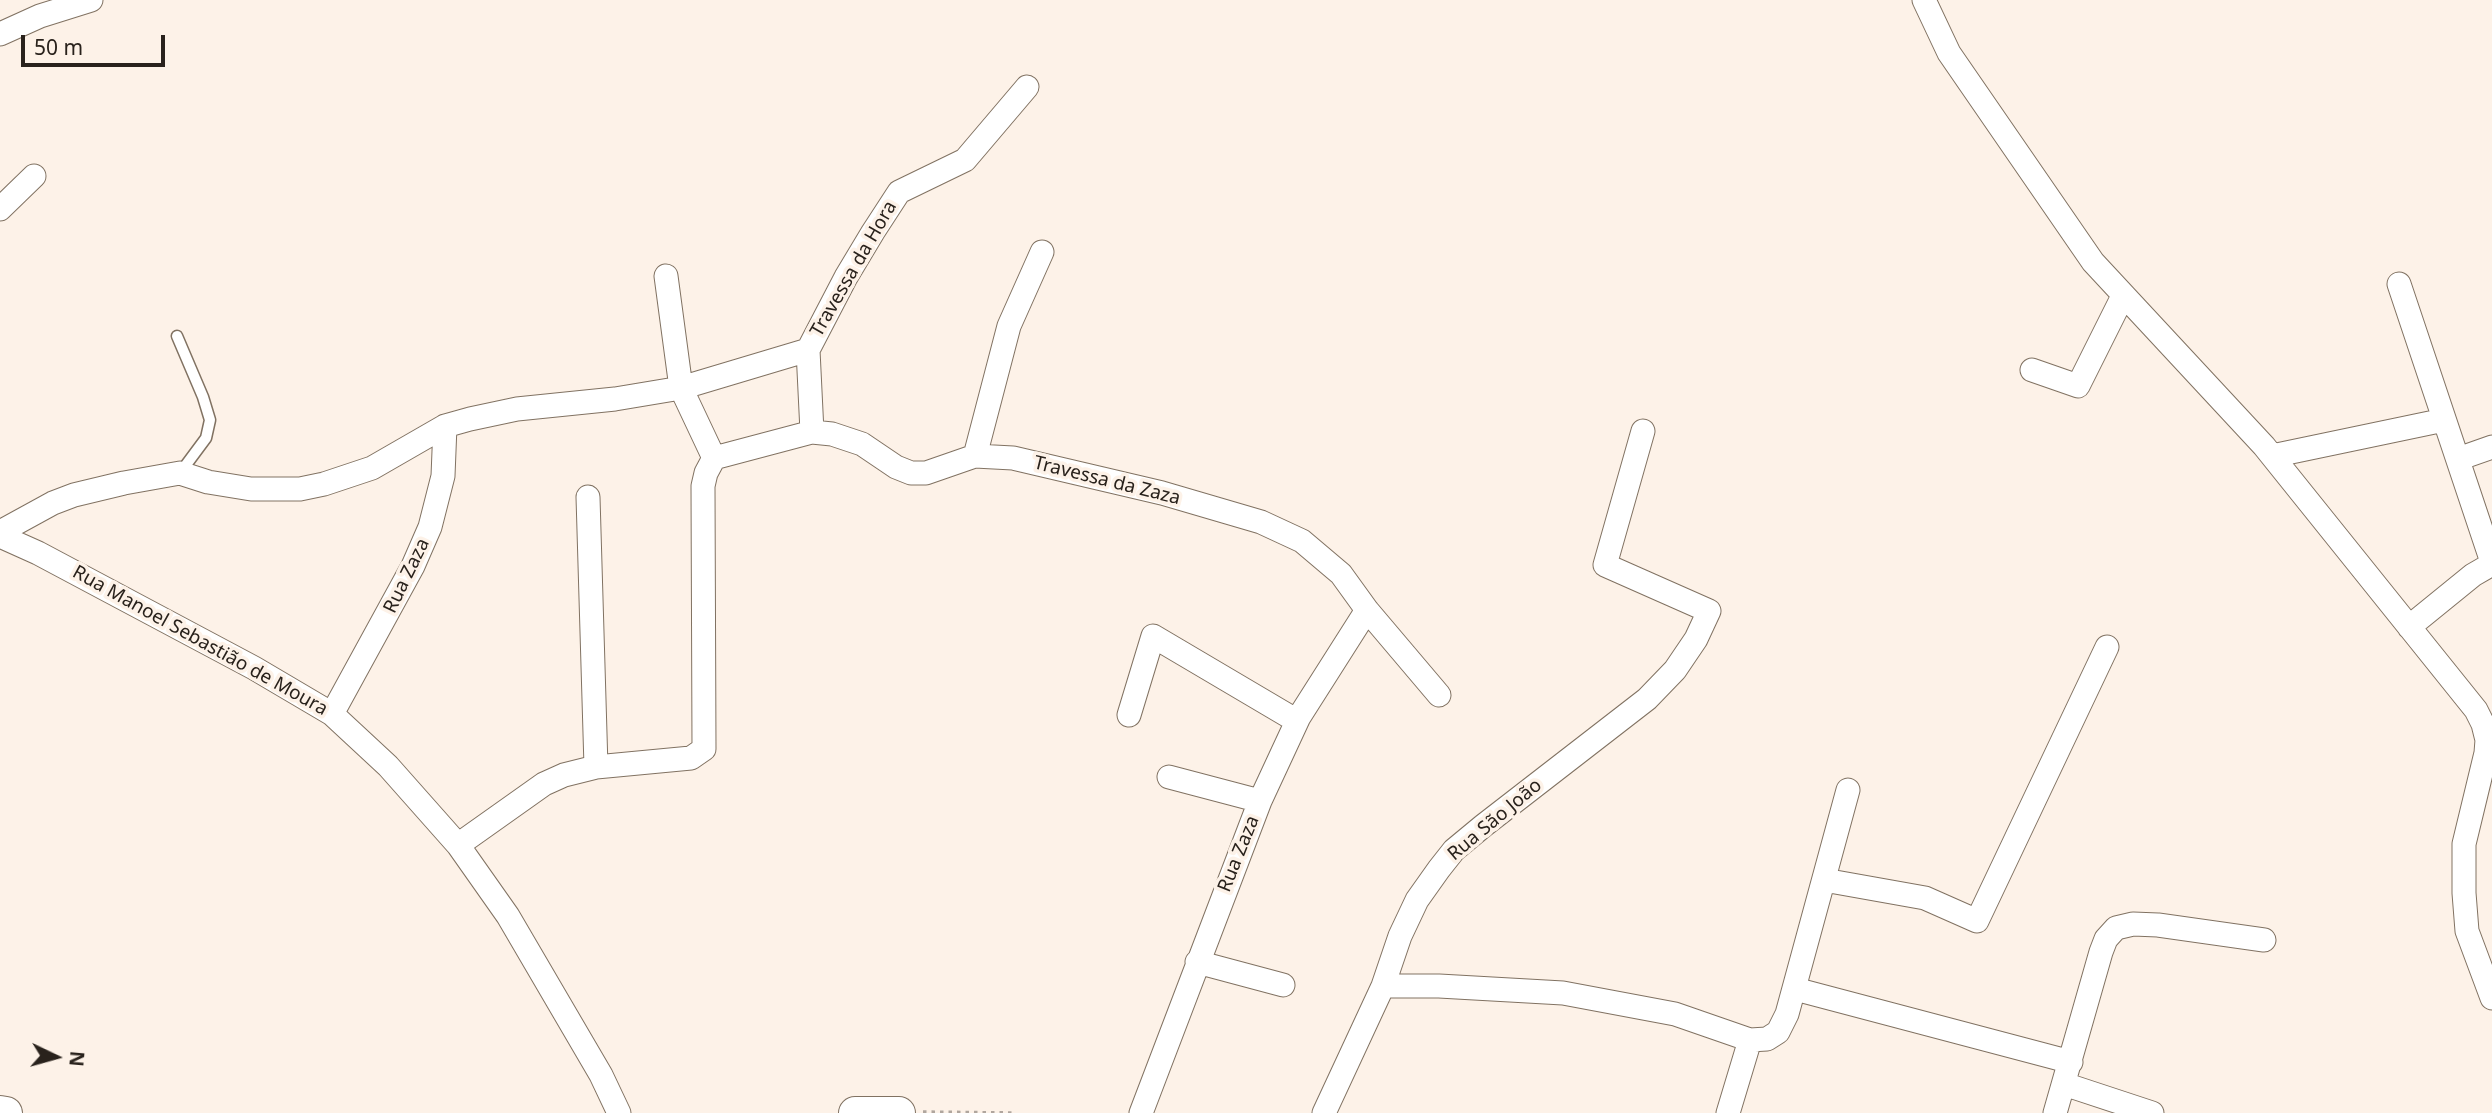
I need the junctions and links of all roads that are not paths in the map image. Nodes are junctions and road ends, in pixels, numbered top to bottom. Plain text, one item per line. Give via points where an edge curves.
1 (91, 0) edge
2 (1924, 0) edge
3 (0, 34) edge
4 (1027, 86) dead end
5 (34, 176) dead end
6 (0, 209) edge
7 (1042, 252) dead end
8 (666, 276) dead end
9 (2399, 284) dead end
10 (2123, 296) junction
11 (177, 336) dead end
12 (808, 351) junction
13 (2032, 370) dead end
14 (681, 388) junction
15 (2444, 420) junction
16 (445, 426) junction
17 (1643, 431) dead end
18 (812, 432) junction
19 (2492, 447) edge
20 (975, 456) junction
21 (2272, 456) junction
22 (714, 457) junction
23 (2458, 459) junction
24 (180, 473) junction
25 (587, 497) dead end
26 (0, 534) edge
27 (2492, 563) edge
28 (1367, 610) junction
29 (2409, 626) junction
30 (2107, 647) dead end
31 (1439, 695) dead end
32 (332, 714) junction
33 (1129, 715) dead end
34 (1297, 721) junction
35 (596, 767) junction
36 (1169, 777) dead end
37 (1848, 790) dead end
38 (1260, 801) junction
39 (457, 845) junction
40 (1824, 880) junction
41 (2264, 940) dead end
42 (1197, 962) junction
43 (1283, 985) dead end
44 (1383, 986) junction
45 (1795, 989) junction
46 (2492, 998) edge
47 (1750, 1040) junction
48 (2068, 1073) junction
49 (0, 1112) edge
50 (897, 1112) edge
51 (6, 1113) edge
52 (619, 1113) edge
53 (855, 1113) edge
54 (1140, 1113) edge
55 (1324, 1113) edge
56 (1728, 1113) edge
57 (2055, 1113) edge
58 (2152, 1113) edge

1 - 3 street
2 - 10 street via 1949,53 2093,262
4 - 12 street, Travessa da Hora via 965,160 899,191 846,277
5 - 6 street
7 - 20 street via 1009,326
8 - 14 street
9 - 15 street
10 - 13 street via 2078,386
10 - 21 street
11 - 24 lane via 210,420 206,438
12 - 14 street
12 - 18 street, Travessa da Hora
14 - 16 street via 517,409
14 - 22 street
15 - 21 street
15 - 23 street
16 - 24 street via 372,468 300,489 230,486
16 - 32 street, Rua Zaza via 443,476 430,527 408,577
17 - 44 street, Rua São João via 1605,565 1709,611 1696,639 1647,699 1454,850 1417,900
18 - 20 street, Travessa da Zaza via 854,440 911,473 932,472
18 - 22 street, Travessa da Zaza
19 - 23 street
20 - 28 street, Travessa da Zaza via 1048,465 1274,527 1325,559
21 - 29 street
22 - 35 street via 703,486 704,749 695,757 677,761
23 - 27 street
24 - 26 street via 74,495
25 - 35 street
26 - 32 street, Rua Manoel Sebastião de Moura
27 - 29 street
28 - 31 street, Travessa da Zaza
28 - 34 street, Rua Zaza
29 - 46 street via 2476,710 2487,740 2462,868 2467,931
30 - 40 street via 1977,921 1925,898
32 - 39 street, Rua Manoel Sebastião de Moura via 388,766
33 - 34 street via 1153,636
34 - 38 street, Rua Zaza
35 - 39 street via 544,784
36 - 38 street
37 - 40 street
38 - 42 street, Rua Zaza
39 - 52 street, Rua Manoel Sebastião de Moura via 508,916
40 - 45 street
41 - 48 street via 2158,925 2116,928 2101,952
42 - 43 street
42 - 54 street, Rua Zaza
44 - 47 street via 1575,995 1675,1014
44 - 55 street, Rua São João
45 - 47 street via 1778,1032 1767,1039
45 - 48 street
47 - 56 street
48 - 57 street
48 - 58 street
49 - 51 street
50 - 53 street

